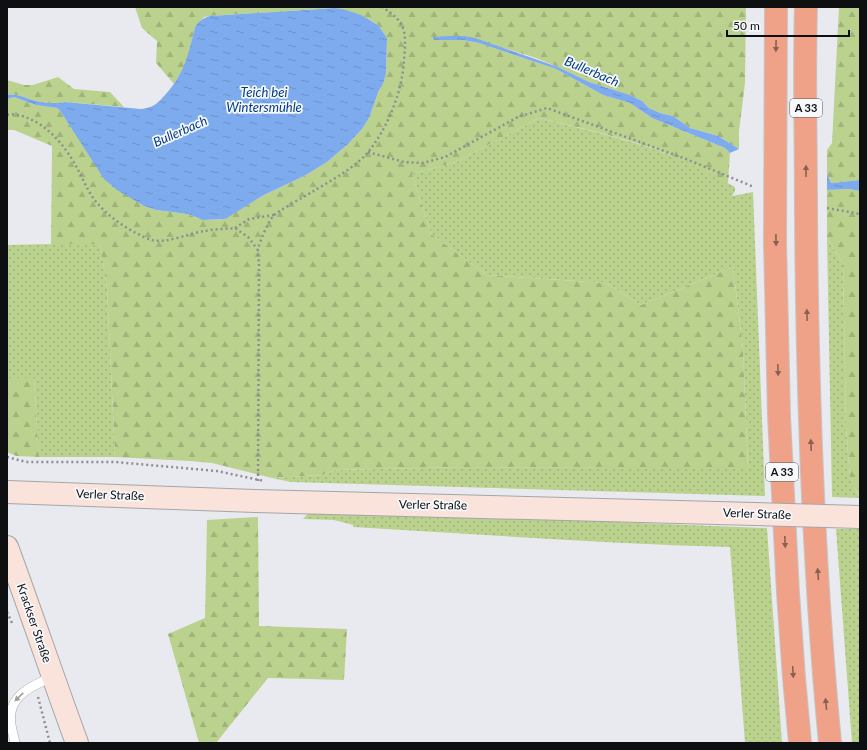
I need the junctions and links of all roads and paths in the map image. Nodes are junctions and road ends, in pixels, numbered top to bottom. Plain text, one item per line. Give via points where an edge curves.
1 (382, 7) edge
2 (776, 7) edge
3 (806, 7) edge
4 (7, 115) edge
5 (368, 152) junction
6 (754, 187) dead end
7 (827, 208) dead end
8 (860, 214) edge
9 (274, 215) junction
10 (235, 228) junction
11 (258, 250) junction
12 (7, 457) edge
13 (257, 490) junction
14 (7, 492) edge
15 (860, 517) edge
16 (7, 547) edge
17 (7, 591) edge
18 (52, 677) junction
19 (16, 743) edge
20 (78, 743) edge
21 (800, 743) edge
22 (830, 743) edge

1 - 5 path via 399,19 404,29 404,68 390,114
2 -> 21 highway, A 33 via 777,329 786,556
22 -> 3 highway, A 33 via 821,632 810,422 806,283
4 - 10 path via 22,116 49,131 63,146 98,205 135,233 163,241 206,231
5 - 6 path via 404,162 423,163 445,157 518,117 547,108 686,158
5 - 9 path via 346,171
7 - 8 path
9 - 10 path via 249,219
9 - 11 path
10 - 11 path via 249,238
11 - 13 path
12 - 13 path via 26,462 115,462 209,470
13 - 14 main road, Verler Straße
13 - 15 main road, Verler Straße, bridge via 717,513
16 - 18 main road, Krackser Straße
17 - 18 main road, Krackser Straße
18 -> 19 lane via 29,688 14,702 10,719
18 - 20 main road, Krackser Straße

